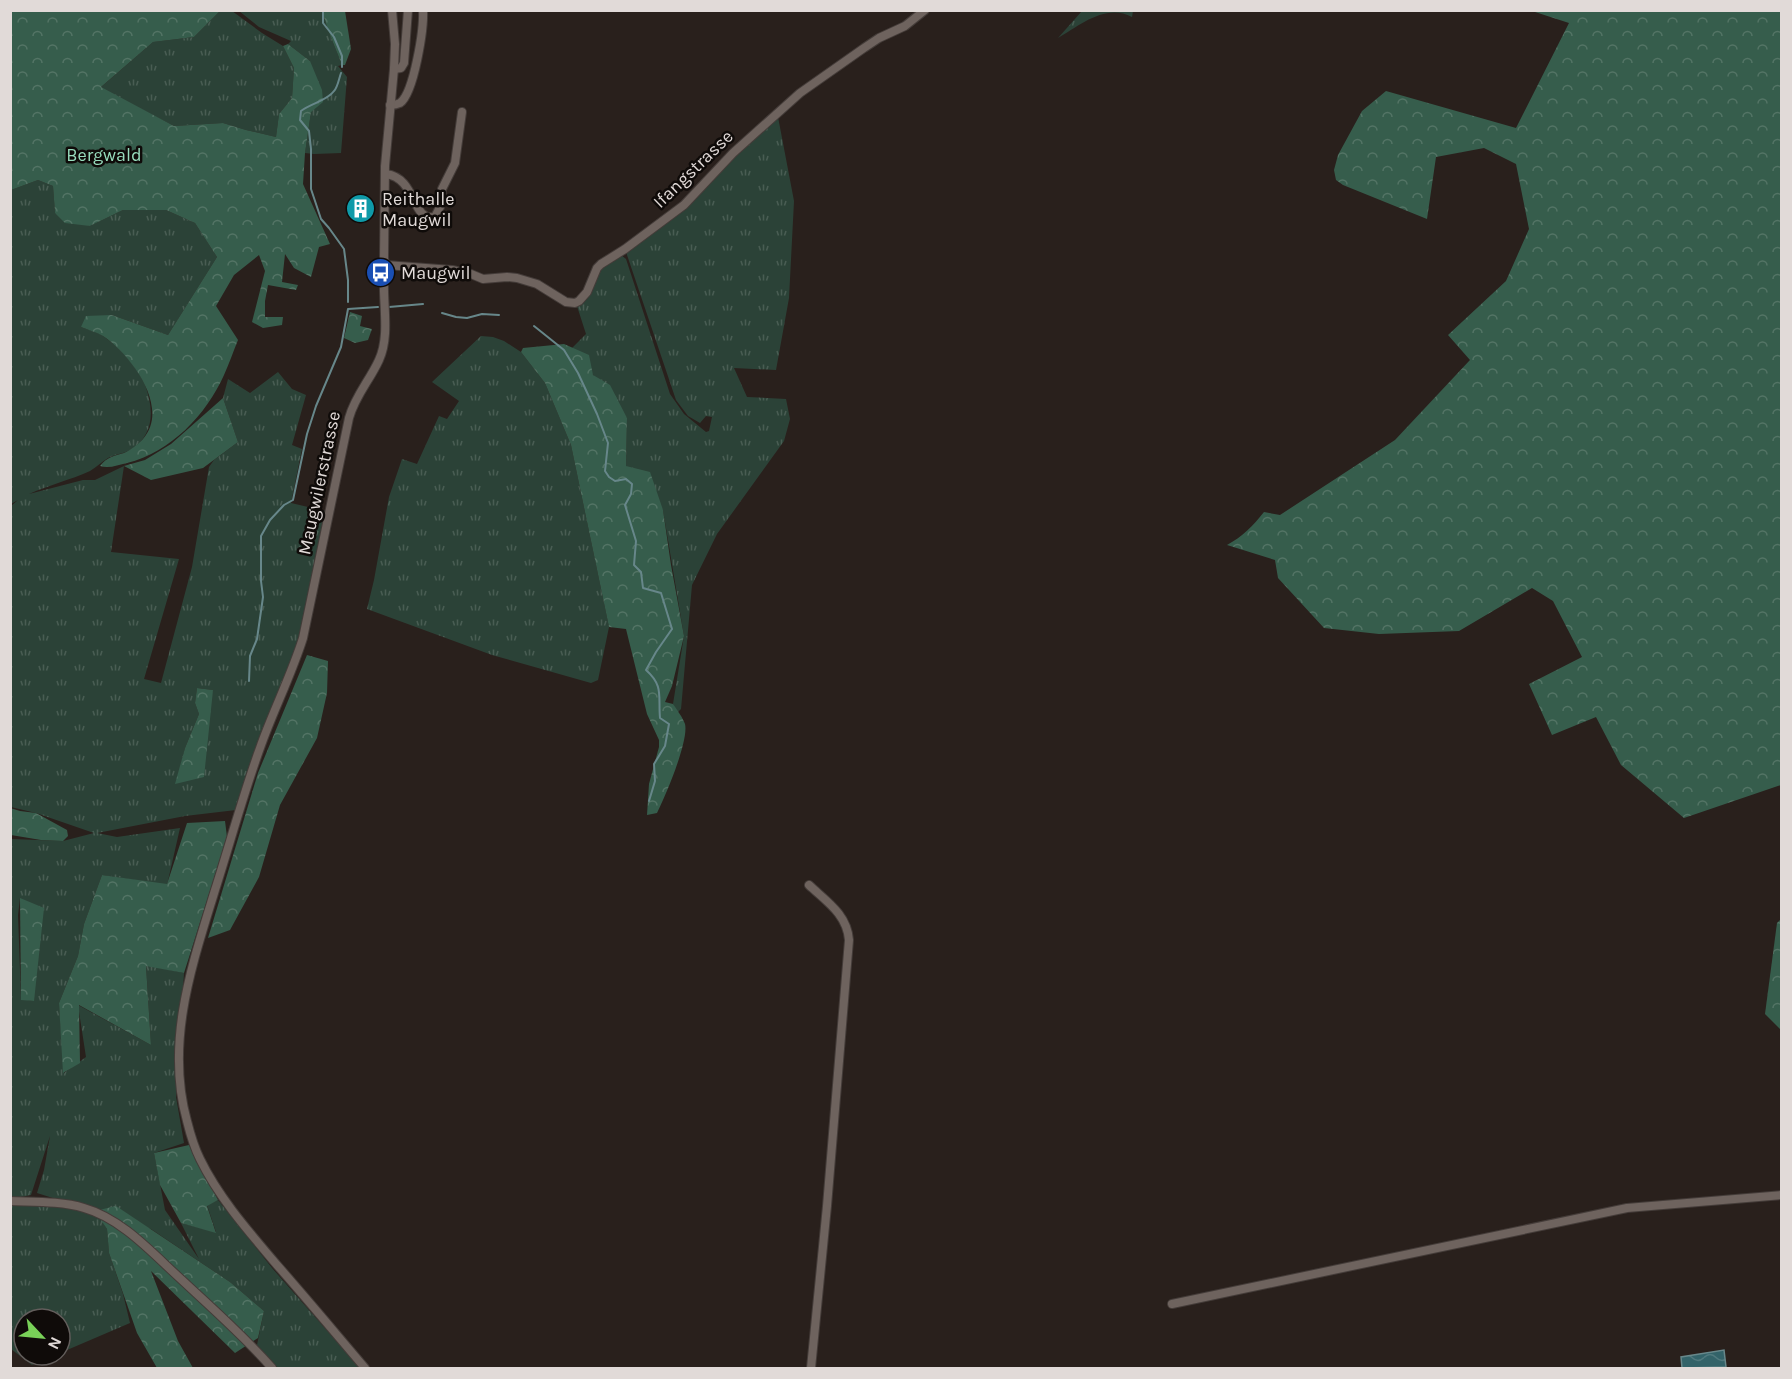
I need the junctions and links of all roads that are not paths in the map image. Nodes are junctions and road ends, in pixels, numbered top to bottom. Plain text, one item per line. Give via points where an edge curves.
1 (392, 10) edge
2 (408, 10) edge
3 (423, 10) edge
4 (925, 10) edge
5 (394, 69) junction
6 (390, 105) junction
7 (462, 112) dead end
8 (386, 174) junction
9 (386, 266) junction
10 (809, 885) dead end
11 (1782, 1195) edge
12 (10, 1201) edge
13 (1172, 1304) dead end
14 (272, 1368) edge
15 (365, 1368) edge
16 (811, 1368) edge

1 - 5 street, Maugwilerstrasse
2 - 5 street via 404,63
3 - 6 street via 421,40 409,90 401,102
4 - 9 street, Ifangstrasse via 800,93 733,153 684,206 601,264 587,292 575,303 566,302 528,280 483,279 452,270
5 - 6 street, Maugwilerstrasse
6 - 8 street, Maugwilerstrasse
7 - 8 street via 455,163 442,189 435,217 422,214 404,182
8 - 9 street, Maugwilerstrasse
9 - 15 street, Maugwilerstrasse via 383,350 351,410 303,638 261,745 196,954 183,1005 179,1072 185,1114 211,1180
10 - 16 street via 841,915 849,940
11 - 13 street via 1626,1208
12 - 14 street via 72,1205 110,1220 137,1239 227,1321

